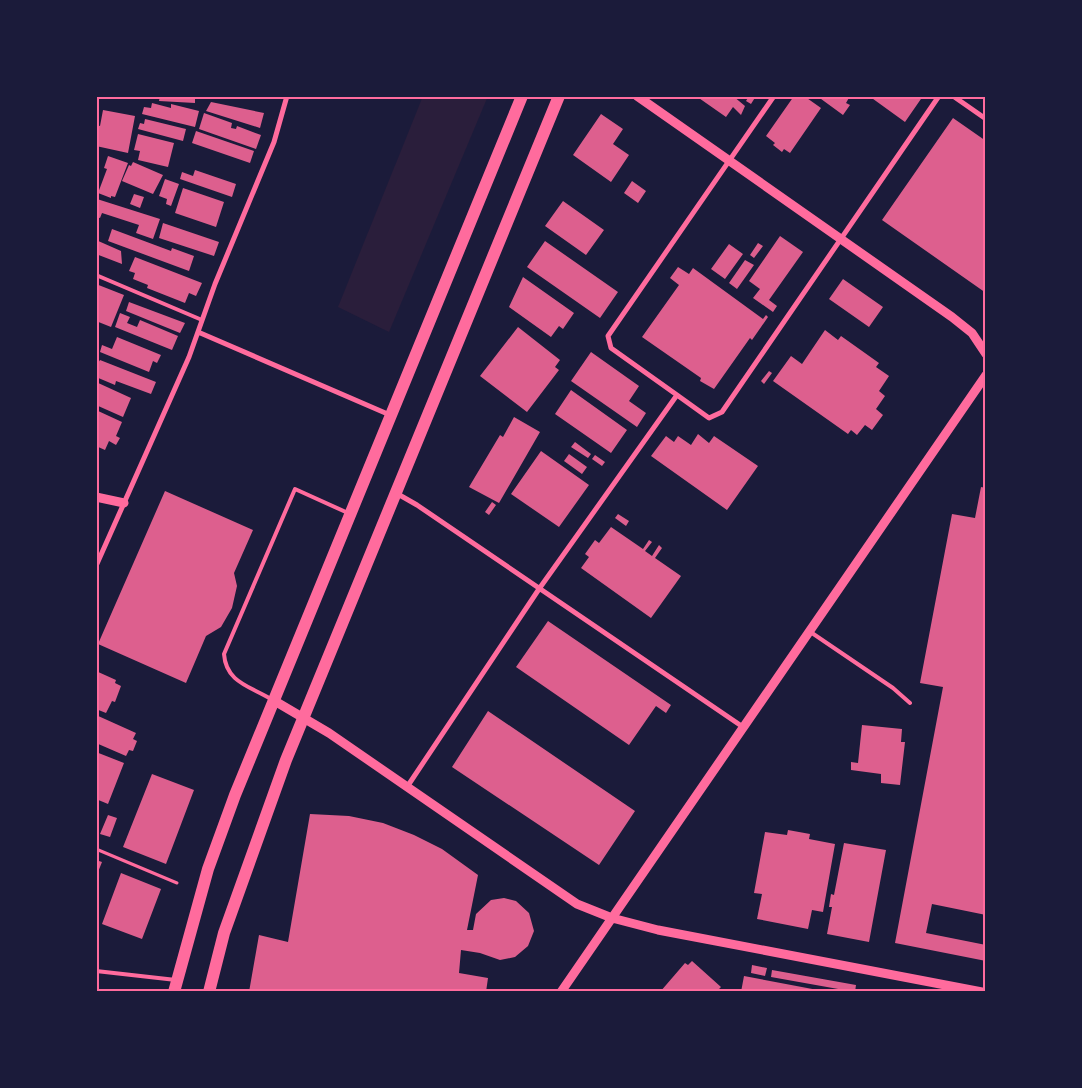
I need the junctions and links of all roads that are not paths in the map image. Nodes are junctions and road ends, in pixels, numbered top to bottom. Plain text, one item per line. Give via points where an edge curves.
1 (287, 96) edge
2 (522, 96) edge
3 (559, 96) edge
4 (637, 96) edge
5 (774, 96) edge
6 (940, 96) edge
7 (953, 96) edge
8 (986, 119) edge
9 (730, 161) junction
10 (841, 239) junction
11 (96, 275) edge
12 (202, 320) junction
13 (198, 332) junction
14 (986, 354) edge
15 (986, 375) edge
16 (677, 395) junction
17 (390, 415) junction
18 (395, 493) junction
19 (96, 497) edge
20 (124, 503) junction
21 (350, 514) junction
22 (96, 566) edge
23 (539, 589) junction
24 (809, 631) junction
25 (273, 700) junction
26 (910, 703) dead end
27 (303, 718) junction
28 (743, 726) junction
29 (407, 787) junction
30 (612, 918) junction
31 (96, 971) edge
32 (176, 986) edge
33 (209, 992) edge
34 (561, 992) edge
35 (982, 992) edge

1 - 12 street via 260,180
2 - 17 main road
3 - 18 main road
4 - 9 street
5 - 9 street
6 - 10 street
7 - 8 street
9 - 10 street
9 - 16 street via 608,336 611,348
10 - 14 street via 952,317 972,333
10 - 16 street via 722,412 709,418
11 - 12 lane
12 - 13 street
13 - 17 street
13 - 20 street
15 - 24 street
16 - 23 street
17 - 21 main road
18 - 23 street
18 - 27 main road
19 - 20 street
20 - 22 street
21 - 25 main road
21 - 25 lane via 295,488 224,654 225,668 231,676
23 - 28 street
23 - 29 street
24 - 26 lane
24 - 28 street
25 - 27 street
25 - 32 main road via 208,869
27 - 29 street
27 - 33 main road via 253,846 224,933
28 - 30 street
29 - 30 street via 577,904
30 - 34 street
30 - 35 street via 658,930
31 - 32 lane

